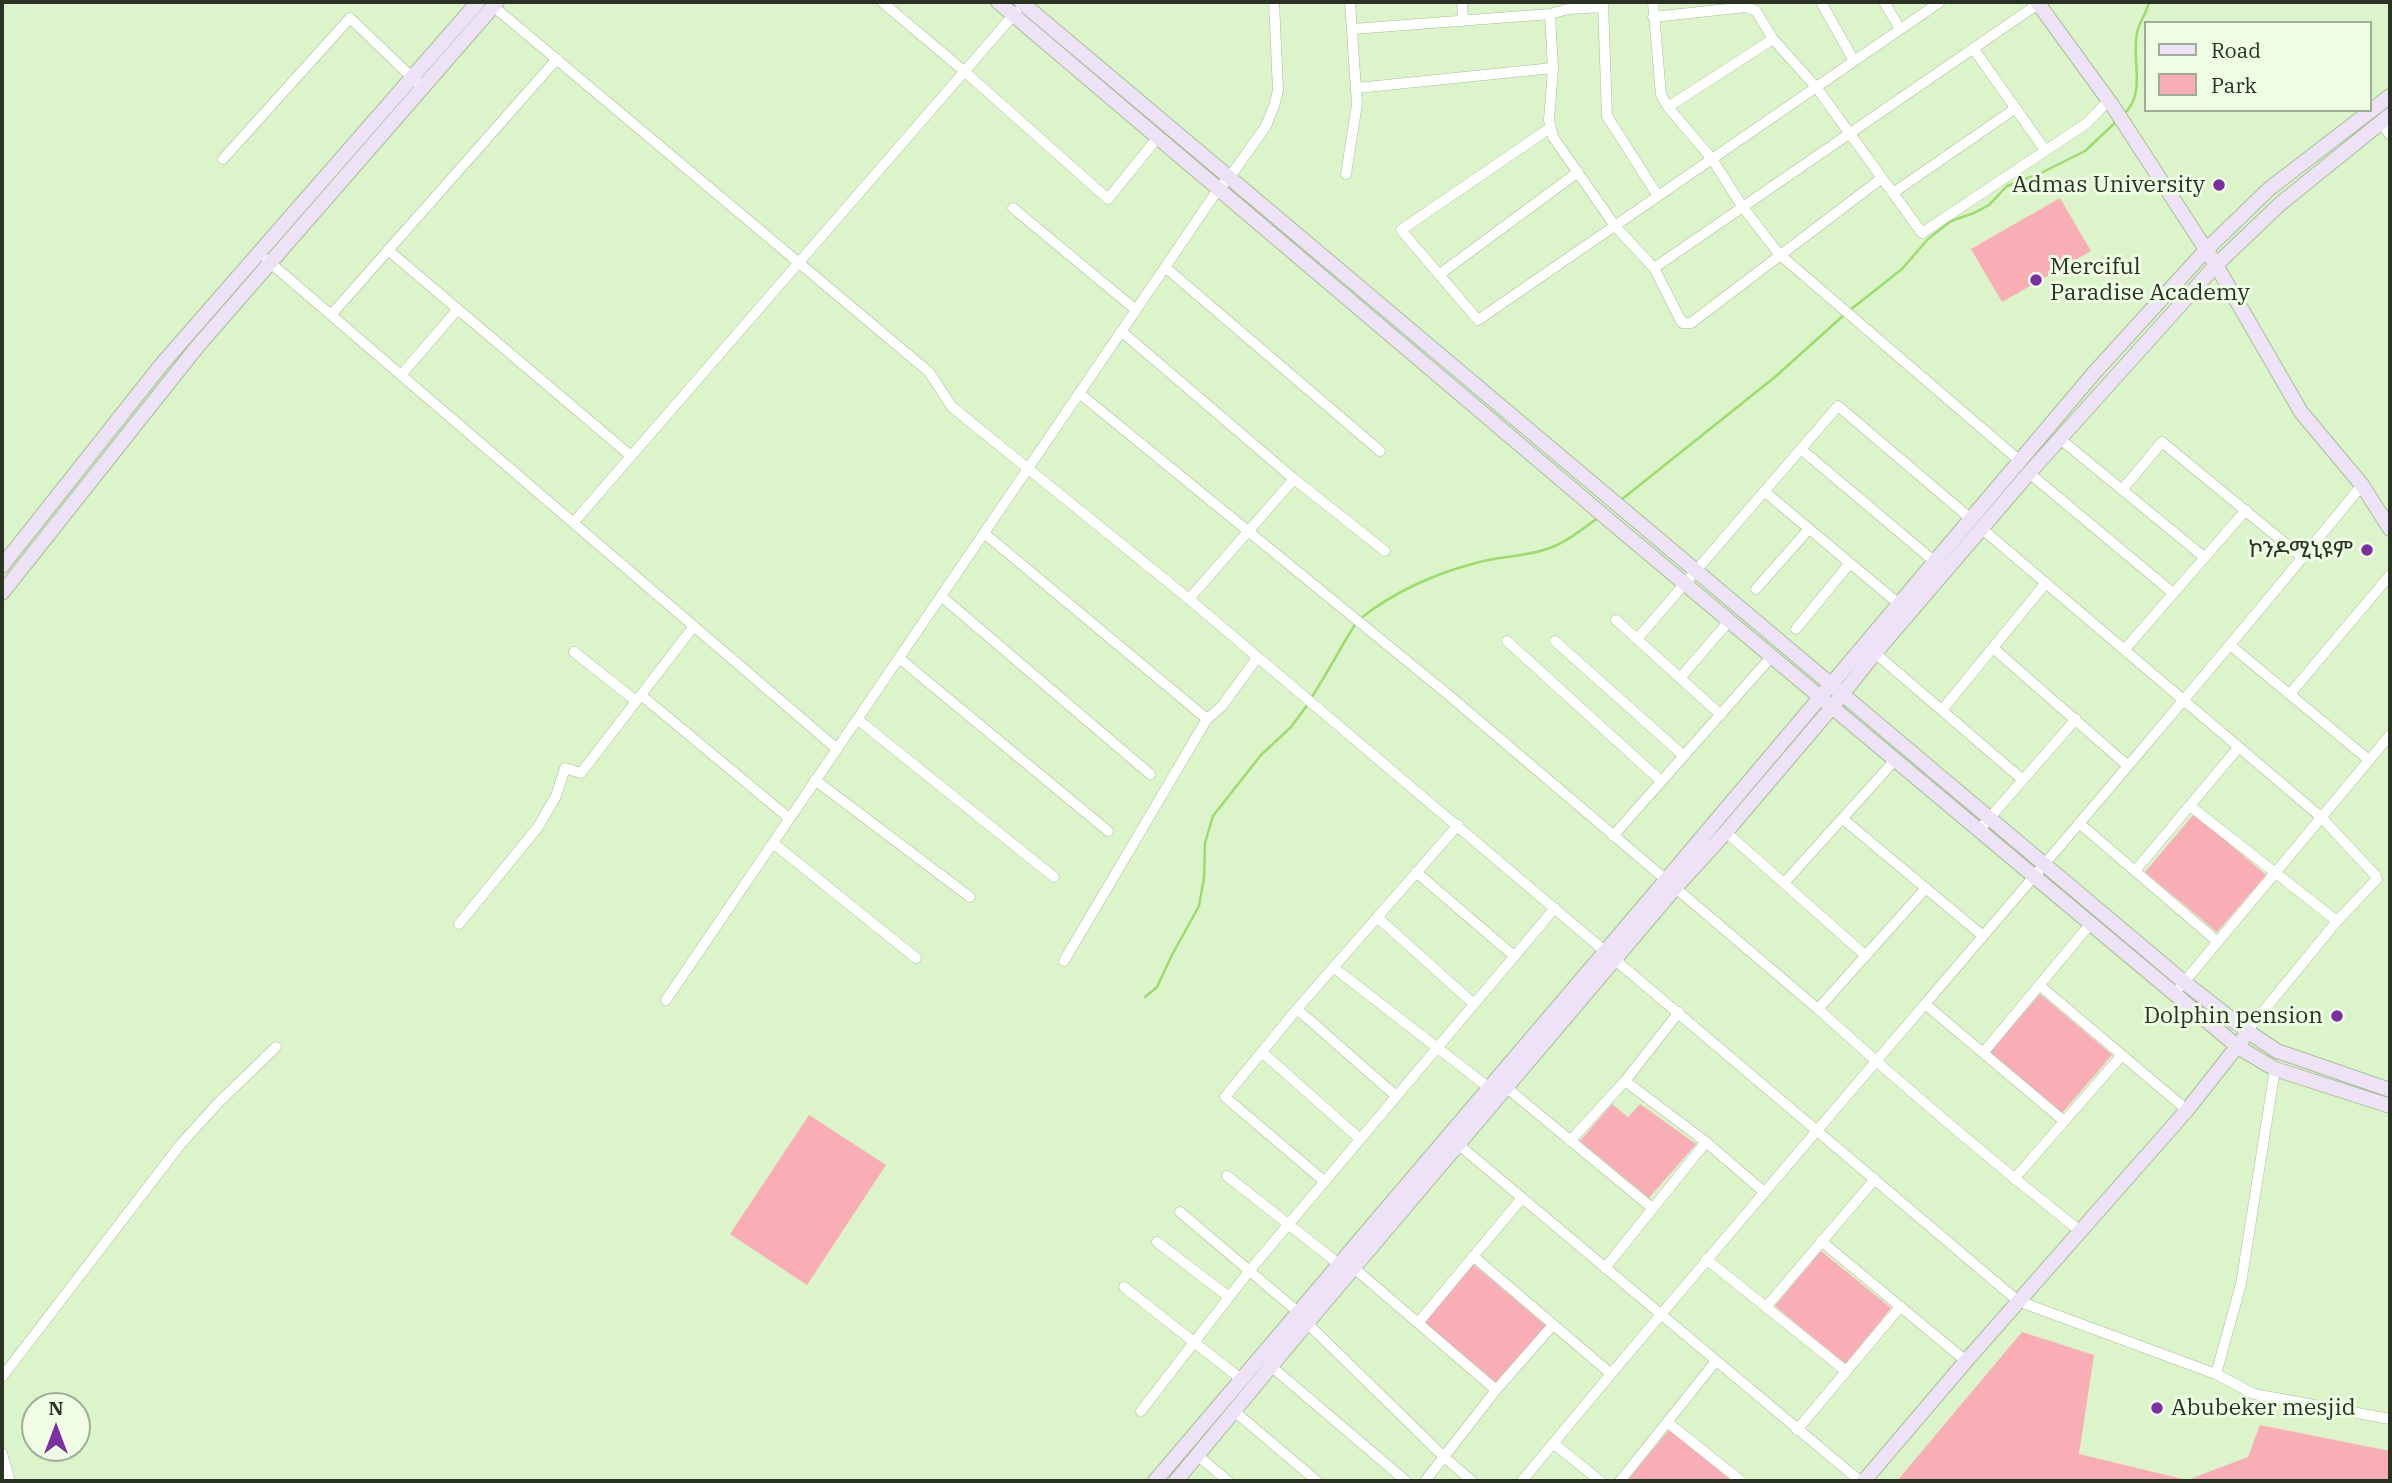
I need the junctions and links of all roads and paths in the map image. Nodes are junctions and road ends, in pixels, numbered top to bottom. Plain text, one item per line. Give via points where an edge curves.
1 (478, 2) edge
2 (882, 2) edge
3 (998, 2) edge
4 (1274, 2) edge
5 (1350, 2) edge
6 (1462, 2) edge
7 (1653, 2) edge
8 (1821, 2) edge
9 (1884, 2) edge
10 (1941, 2) edge
11 (2037, 3) edge
12 (495, 4) edge
13 (1603, 4) edge
14 (1019, 7) edge
15 (1550, 14) junction
16 (1653, 17) junction
17 (1463, 21) junction
18 (1353, 29) junction
19 (1900, 29) junction
20 (1773, 39) junction
21 (1973, 48) junction
22 (557, 59) junction
23 (1854, 61) junction
24 (1553, 68) junction
25 (964, 71) junction
26 (417, 82) junction
27 (1816, 87) junction
28 (1357, 88) junction
29 (2390, 96) edge
30 (2110, 103) junction
31 (1668, 107) junction
32 (2016, 108) junction
33 (2371, 111) edge
34 (2369, 112) edge
35 (2386, 119) edge
36 (1550, 128) junction
37 (1849, 132) junction
38 (2390, 135) edge
39 (1158, 137) junction
40 (2045, 150) junction
41 (223, 159) dead end
42 (1712, 159) junction
43 (1578, 172) junction
44 (1346, 174) dead end
45 (1882, 178) junction
46 (1224, 183) junction
47 (1893, 193) junction
48 (1658, 196) junction
49 (1742, 206) junction
50 (1013, 208) dead end
51 (1615, 226) junction
52 (388, 250) junction
53 (2206, 250) junction
54 (1779, 254) junction
55 (264, 257) junction
56 (799, 262) junction
57 (2216, 265) junction
58 (1165, 267) junction
59 (1654, 268) junction
60 (1440, 274) junction
61 (458, 309) junction
62 (1136, 310) junction
63 (331, 315) junction
64 (1121, 331) junction
65 (2094, 373) junction
66 (401, 375) junction
67 (2107, 385) junction
68 (1079, 393) junction
69 (2059, 438) junction
70 (1802, 450) junction
71 (1380, 451) dead end
72 (631, 456) junction
73 (2024, 467) junction
74 (1028, 468) junction
75 (1294, 479) junction
76 (2362, 485) junction
77 (2122, 490) junction
78 (1765, 492) junction
79 (2246, 510) junction
80 (574, 522) junction
81 (1976, 524) junction
82 (2390, 529) edge
83 (1248, 530) junction
84 (1808, 530) junction
85 (984, 533) junction
86 (1385, 551) dead end
87 (2204, 557) junction
88 (2303, 558) junction
89 (1935, 562) junction
90 (1850, 563) junction
91 (2, 566) edge
92 (1696, 572) junction
93 (2390, 575) edge
94 (1686, 584) junction
95 (2045, 584) junction
96 (1756, 589) dead end
97 (2, 593) edge
98 (2173, 593) junction
99 (941, 596) junction
100 (1189, 599) junction
101 (1899, 604) junction
102 (1616, 620) dead end
103 (1730, 620) junction
104 (694, 626) junction
105 (1796, 629) dead end
106 (1637, 639) junction
107 (1507, 641) dead end
108 (1555, 641) dead end
109 (2230, 645) junction
110 (1993, 648) junction
111 (2125, 649) junction
112 (574, 652) dead end
113 (1875, 653) junction
114 (1772, 656) junction
115 (899, 658) junction
116 (1257, 658) junction
117 (1680, 678) junction
118 (1825, 690) junction
119 (1842, 694) junction
120 (2290, 694) junction
121 (639, 698) junction
122 (2182, 700) junction
123 (1833, 706) junction
124 (1942, 710) junction
125 (1720, 715) junction
126 (857, 719) junction
127 (1206, 719) junction
128 (2076, 719) junction
129 (2390, 734) edge
130 (2238, 748) junction
131 (837, 749) junction
132 (1684, 756) junction
133 (1896, 759) junction
134 (2369, 760) junction
135 (2128, 766) junction
136 (1150, 774) dead end
137 (815, 780) junction
138 (2023, 780) junction
139 (1661, 781) junction
140 (2190, 806) junction
141 (2320, 817) junction
142 (789, 818) junction
143 (1990, 818) junction
144 (1843, 819) junction
145 (2079, 823) junction
146 (1458, 825) junction
147 (1979, 829) junction
148 (1108, 831) dead end
149 (1726, 832) junction
150 (1613, 836) junction
151 (773, 843) junction
152 (2045, 864) junction
153 (2135, 871) junction
154 (1416, 872) junction
155 (2275, 873) junction
156 (2035, 876) junction
157 (1054, 877) dead end
158 (1784, 883) junction
159 (1670, 884) junction
160 (1926, 888) junction
161 (970, 897) dead end
162 (1555, 908) junction
163 (1377, 917) junction
164 (2337, 922) junction
165 (2091, 923) junction
166 (459, 924) dead end
167 (1983, 936) junction
168 (2218, 942) junction
169 (1610, 955) junction
170 (1514, 956) junction
171 (1866, 956) junction
172 (916, 958) dead end
173 (1064, 961) dead end
174 (1334, 967) junction
175 (2039, 985) junction
176 (2180, 988) junction
177 (666, 1000) dead end
178 (1474, 1004) junction
179 (1925, 1004) junction
180 (1297, 1009) junction
181 (1818, 1009) junction
182 (1679, 1012) junction
183 (2247, 1031) junction
184 (276, 1047) dead end
185 (2238, 1047) junction
186 (1437, 1048) junction
187 (1262, 1053) junction
188 (1983, 1053) junction
189 (2122, 1055) junction
190 (1876, 1062) junction
191 (2275, 1069) junction
192 (1625, 1081) junction
193 (1488, 1087) junction
194 (1507, 1088) junction
195 (2390, 1090) edge
196 (1396, 1096) junction
197 (2390, 1107) edge
198 (2187, 1110) junction
199 (2064, 1121) junction
200 (1817, 1130) junction
201 (1360, 1139) junction
202 (1570, 1141) junction
203 (1706, 1142) junction
204 (1459, 1145) junction
205 (1227, 1176) dead end
206 (1875, 1179) junction
207 (2014, 1179) junction
208 (1324, 1181) junction
209 (1764, 1192) junction
210 (1521, 1198) junction
211 (1652, 1208) junction
212 (1180, 1212) dead end
213 (1288, 1224) junction
214 (2080, 1231) junction
215 (1821, 1241) junction
216 (1157, 1242) dead end
217 (1473, 1256) junction
218 (1706, 1259) junction
219 (1339, 1264) junction
220 (1354, 1268) junction
221 (1605, 1268) junction
222 (1250, 1270) junction
223 (1124, 1287) dead end
224 (1229, 1297) junction
225 (2018, 1301) junction
226 (1766, 1307) junction
227 (1900, 1307) junction
228 (1660, 1314) junction
229 (1303, 1317) junction
230 (1418, 1323) junction
231 (1553, 1325) junction
232 (1195, 1341) junction
233 (1717, 1361) junction
234 (1966, 1361) junction
235 (1272, 1367) junction
236 (1846, 1371) junction
237 (1610, 1373) junction
238 (2216, 1374) junction
239 (2, 1377) edge
240 (1241, 1379) junction
241 (1496, 1390) junction
242 (1141, 1410) dead end
243 (1234, 1411) junction
244 (2390, 1419) edge
245 (1667, 1422) junction
246 (1797, 1430) junction
247 (1553, 1443) junction
248 (2, 1453) edge
249 (1197, 1455) junction
250 (1444, 1457) junction
251 (10, 1481) edge
252 (1155, 1481) edge
253 (1176, 1481) edge
254 (1228, 1481) edge
255 (1318, 1481) edge
256 (1406, 1481) edge
257 (1425, 1481) edge
258 (1472, 1481) edge
259 (1522, 1481) edge
260 (1600, 1481) edge
261 (1620, 1481) edge
262 (1741, 1481) edge
263 (1862, 1481) edge

1 - 26 street
2 - 25 street
3 - 14 street
4 - 46 street via 1278,90 1266,126
5 - 18 street
6 - 17 street
7 - 16 street
8 - 23 street
9 - 19 street
10 - 19 street
11 - 21 street
11 - 30 street
12 - 22 street
12 - 26 street
13 - 15 street
13 - 48 street via 1607,117
14 - 25 street
14 - 39 street
14 - 46 street
15 - 17 street
15 - 24 street
16 - 20 street via 1751,8
16 - 31 street via 1661,95
17 - 18 street
18 - 28 street
19 - 23 street
20 - 27 street
20 - 31 street
21 - 32 street
21 - 37 street
22 - 52 street
22 - 56 street
23 - 27 street
24 - 28 street
24 - 36 street
25 - 39 street via 1108,199
25 - 56 street
26 - 41 street via 350,18
26 - 55 street
27 - 37 street
27 - 42 street
28 - 44 street
29 - 33 street
30 - 40 street
30 - 53 street
31 - 42 street
32 - 40 street
32 - 47 street
34 - 53 street via 2277,183
35 - 38 street
35 - 57 street via 2280,204
36 - 43 street
36 - 60 street via 1401,230
37 - 45 street
37 - 49 street
39 - 46 street
40 - 47 street via 1922,233
42 - 48 street
42 - 49 street
43 - 51 street
43 - 60 street
45 - 47 street
45 - 54 street
46 - 58 street
46 - 92 street
46 - 94 street
48 - 51 street
49 - 54 street
49 - 59 street
50 - 62 street
51 - 59 street
51 - 60 street via 1478,320
52 - 61 street
52 - 63 street
53 - 57 street
53 - 65 street
54 - 59 street via 1686,324 1680,322
54 - 73 street
55 - 63 street
55 - 91 street via 162,364
55 - 97 street
56 - 72 street
56 - 74 street via 929,372 952,407
57 - 67 street
57 - 76 street via 2301,412
58 - 62 street
58 - 71 street
61 - 66 street
61 - 72 street
62 - 64 street
63 - 66 street
64 - 68 street
64 - 75 street
65 - 67 street
65 - 73 street
66 - 80 street
67 - 69 street
68 - 74 street
68 - 83 street
69 - 73 street
69 - 77 street
70 - 78 street
70 - 81 street via 1838,406
70 - 89 street
72 - 80 street
73 - 81 street
73 - 98 street
74 - 85 street
74 - 100 street
75 - 83 street
75 - 86 street
76 - 82 street
76 - 88 street
77 - 79 street via 2162,442
77 - 87 street
78 - 84 street
78 - 92 street
79 - 87 street
79 - 88 street
80 - 104 street
81 - 89 street
81 - 95 street
81 - 113 street
83 - 100 street
83 - 150 street
84 - 90 street
84 - 96 street
85 - 99 street
85 - 127 street
87 - 98 street
88 - 109 street
89 - 101 street
90 - 101 street
90 - 105 street
92 - 94 street
92 - 118 street
93 - 120 street
94 - 103 street
94 - 106 street
95 - 110 street
95 - 111 street
98 - 111 street
99 - 115 street
99 - 136 street
100 - 116 street
101 - 118 street
102 - 106 street
103 - 114 street
103 - 117 street
104 - 121 street
104 - 131 street
106 - 117 street
107 - 139 street
108 - 132 street
109 - 120 street
109 - 122 street
110 - 124 street
110 - 128 street
111 - 122 street
112 - 121 street
113 - 119 street
113 - 124 street
114 - 118 street
114 - 125 street
115 - 126 street
115 - 148 street
116 - 127 street via 1222,706
116 - 146 street
117 - 125 street
118 - 119 street
118 - 123 street
118 - 159 street
119 - 123 street
119 - 143 street
120 - 134 street
121 - 142 street
121 - 166 street via 581,773 565,768 538,827
122 - 130 street
122 - 135 street
123 - 133 street
123 - 149 street
124 - 138 street
125 - 132 street
126 - 131 street
126 - 157 street
127 - 173 street
128 - 135 street
128 - 138 street
129 - 134 street
130 - 140 street
130 - 141 street
131 - 137 street
132 - 139 street
133 - 144 street
133 - 147 street
134 - 141 street
135 - 145 street
137 - 142 street
137 - 161 street
138 - 143 street
139 - 150 street
140 - 153 street
140 - 155 street
141 - 155 street
141 - 164 street via 2377,878
142 - 151 street
143 - 147 street
143 - 152 street
144 - 158 street
144 - 160 street
145 - 152 street
145 - 153 street
146 - 154 street
146 - 162 street
147 - 156 street
149 - 158 street
149 - 159 street
150 - 159 street
151 - 172 street
151 - 177 street
152 - 156 street
152 - 176 street
153 - 168 street
154 - 163 street
154 - 170 street
155 - 164 street
155 - 168 street
156 - 165 street
156 - 167 street
158 - 171 street
159 - 169 street
159 - 181 street
160 - 167 street
160 - 171 street
162 - 169 street
162 - 170 street
163 - 174 street
163 - 178 street
164 - 183 street
165 - 175 street
165 - 176 street
167 - 179 street
168 - 176 street
169 - 182 street
169 - 193 street
169 - 194 street
170 - 178 street
171 - 181 street
174 - 180 street
174 - 186 street
175 - 188 street
175 - 189 street
176 - 183 street
176 - 185 street
178 - 186 street
179 - 188 street
179 - 190 street
180 - 187 street
180 - 196 street
181 - 190 street
182 - 192 street
182 - 200 street
183 - 185 street
183 - 195 street via 2277,1051
184 - 239 street via 180,1145
185 - 191 street
185 - 198 street
186 - 193 street
186 - 196 street
187 - 201 street
187 - 208 street via 1226,1097
188 - 199 street
189 - 198 street
189 - 199 street
190 - 200 street
190 - 207 street
191 - 197 street
191 - 238 street via 2241,1284
192 - 202 street
192 - 203 street
193 - 219 street
194 - 202 street
194 - 204 street
196 - 201 street
198 - 214 street
199 - 207 street
200 - 206 street
200 - 209 street
201 - 208 street
202 - 211 street
203 - 209 street
203 - 211 street
204 - 210 street
204 - 220 street
205 - 213 street
206 - 215 street
206 - 225 street
207 - 214 street
208 - 213 street
209 - 218 street
210 - 217 street
210 - 221 street
211 - 221 street
212 - 222 street
213 - 219 street
213 - 222 street
214 - 225 street
215 - 226 street
215 - 227 street
216 - 224 street
217 - 230 street
217 - 231 street
218 - 226 street
218 - 228 street
219 - 229 street
220 - 229 street
220 - 230 street
221 - 228 street
222 - 224 street
222 - 229 street
223 - 232 street
224 - 232 street
225 - 234 street
225 - 238 street
226 - 236 street
227 - 234 street
227 - 236 street
228 - 233 street
228 - 237 street
229 - 235 street
229 - 240 street
229 - 250 street
230 - 241 street
231 - 237 street
231 - 241 street
232 - 240 street
232 - 242 street
233 - 245 street
233 - 246 street
234 - 263 street
235 - 243 street
235 - 256 street
236 - 246 street
237 - 247 street
238 - 244 street via 2254,1394
240 - 252 street
241 - 250 street
243 - 249 street
243 - 255 street
245 - 261 street
245 - 262 street
246 - 263 street
247 - 259 street
247 - 260 street
248 - 251 street
249 - 253 street
249 - 254 street
250 - 257 street
250 - 258 street

